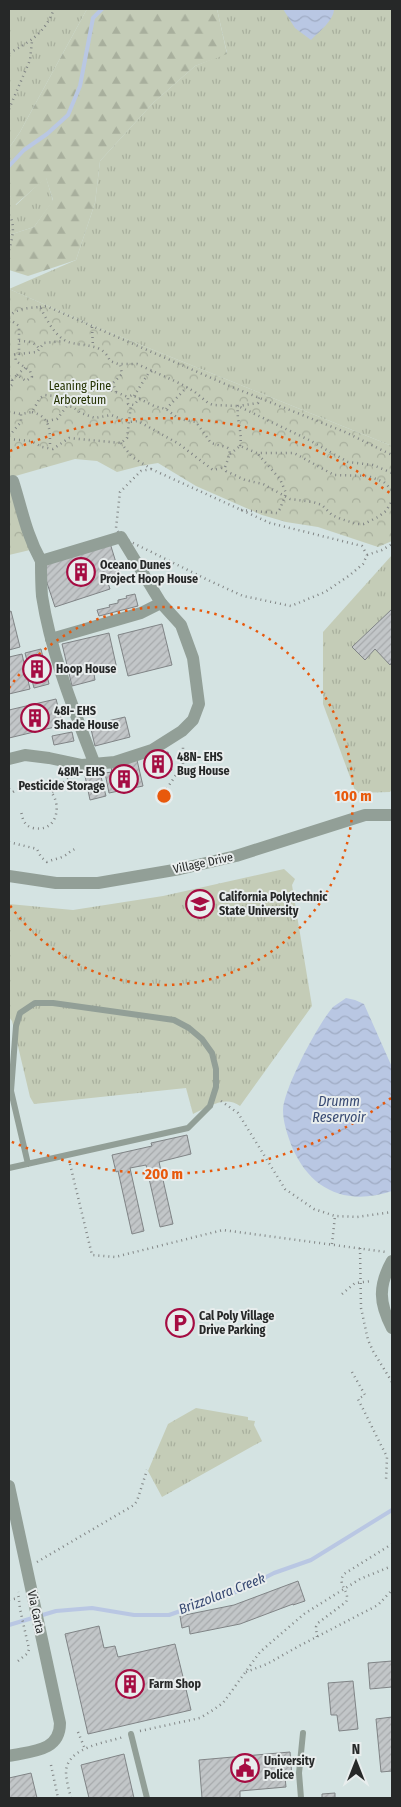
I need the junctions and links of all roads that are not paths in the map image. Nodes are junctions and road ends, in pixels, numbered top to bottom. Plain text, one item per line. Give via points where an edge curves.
1 (13, 481) dead end
2 (41, 561) junction
3 (161, 602) junction
4 (51, 639) junction
5 (9, 759) edge
6 (88, 765) junction
7 (392, 814) edge
8 (9, 876) edge
9 (28, 1164) junction
10 (9, 1168) edge
11 (392, 1261) edge
12 (392, 1328) edge
13 (9, 1486) edge
14 (303, 1733) dead end
15 (131, 1734) road end
16 (9, 1756) edge
17 (148, 1798) edge
18 (301, 1798) edge

1 - 2 street via 24,523
2 - 3 street via 120,536
2 - 4 street via 42,594
3 - 4 street via 141,613
3 - 6 street via 181,625 193,658 199,704 193,720 152,750 115,762
4 - 6 street
5 - 6 street via 25,755
7 - 8 street, Village Drive via 366,815 236,856 98,883 56,883
9 - 9 lane via 11,1091 16,1026 20,1013 35,1003 174,1020 202,1039 212,1053 216,1069 214,1096 210,1106 188,1128
9 - 10 lane
11 - 12 street via 385,1274 382,1300 384,1314
13 - 16 street, Via Carta via 60,1723 60,1732 52,1744
14 - 18 lane via 299,1773
15 - 17 lane

